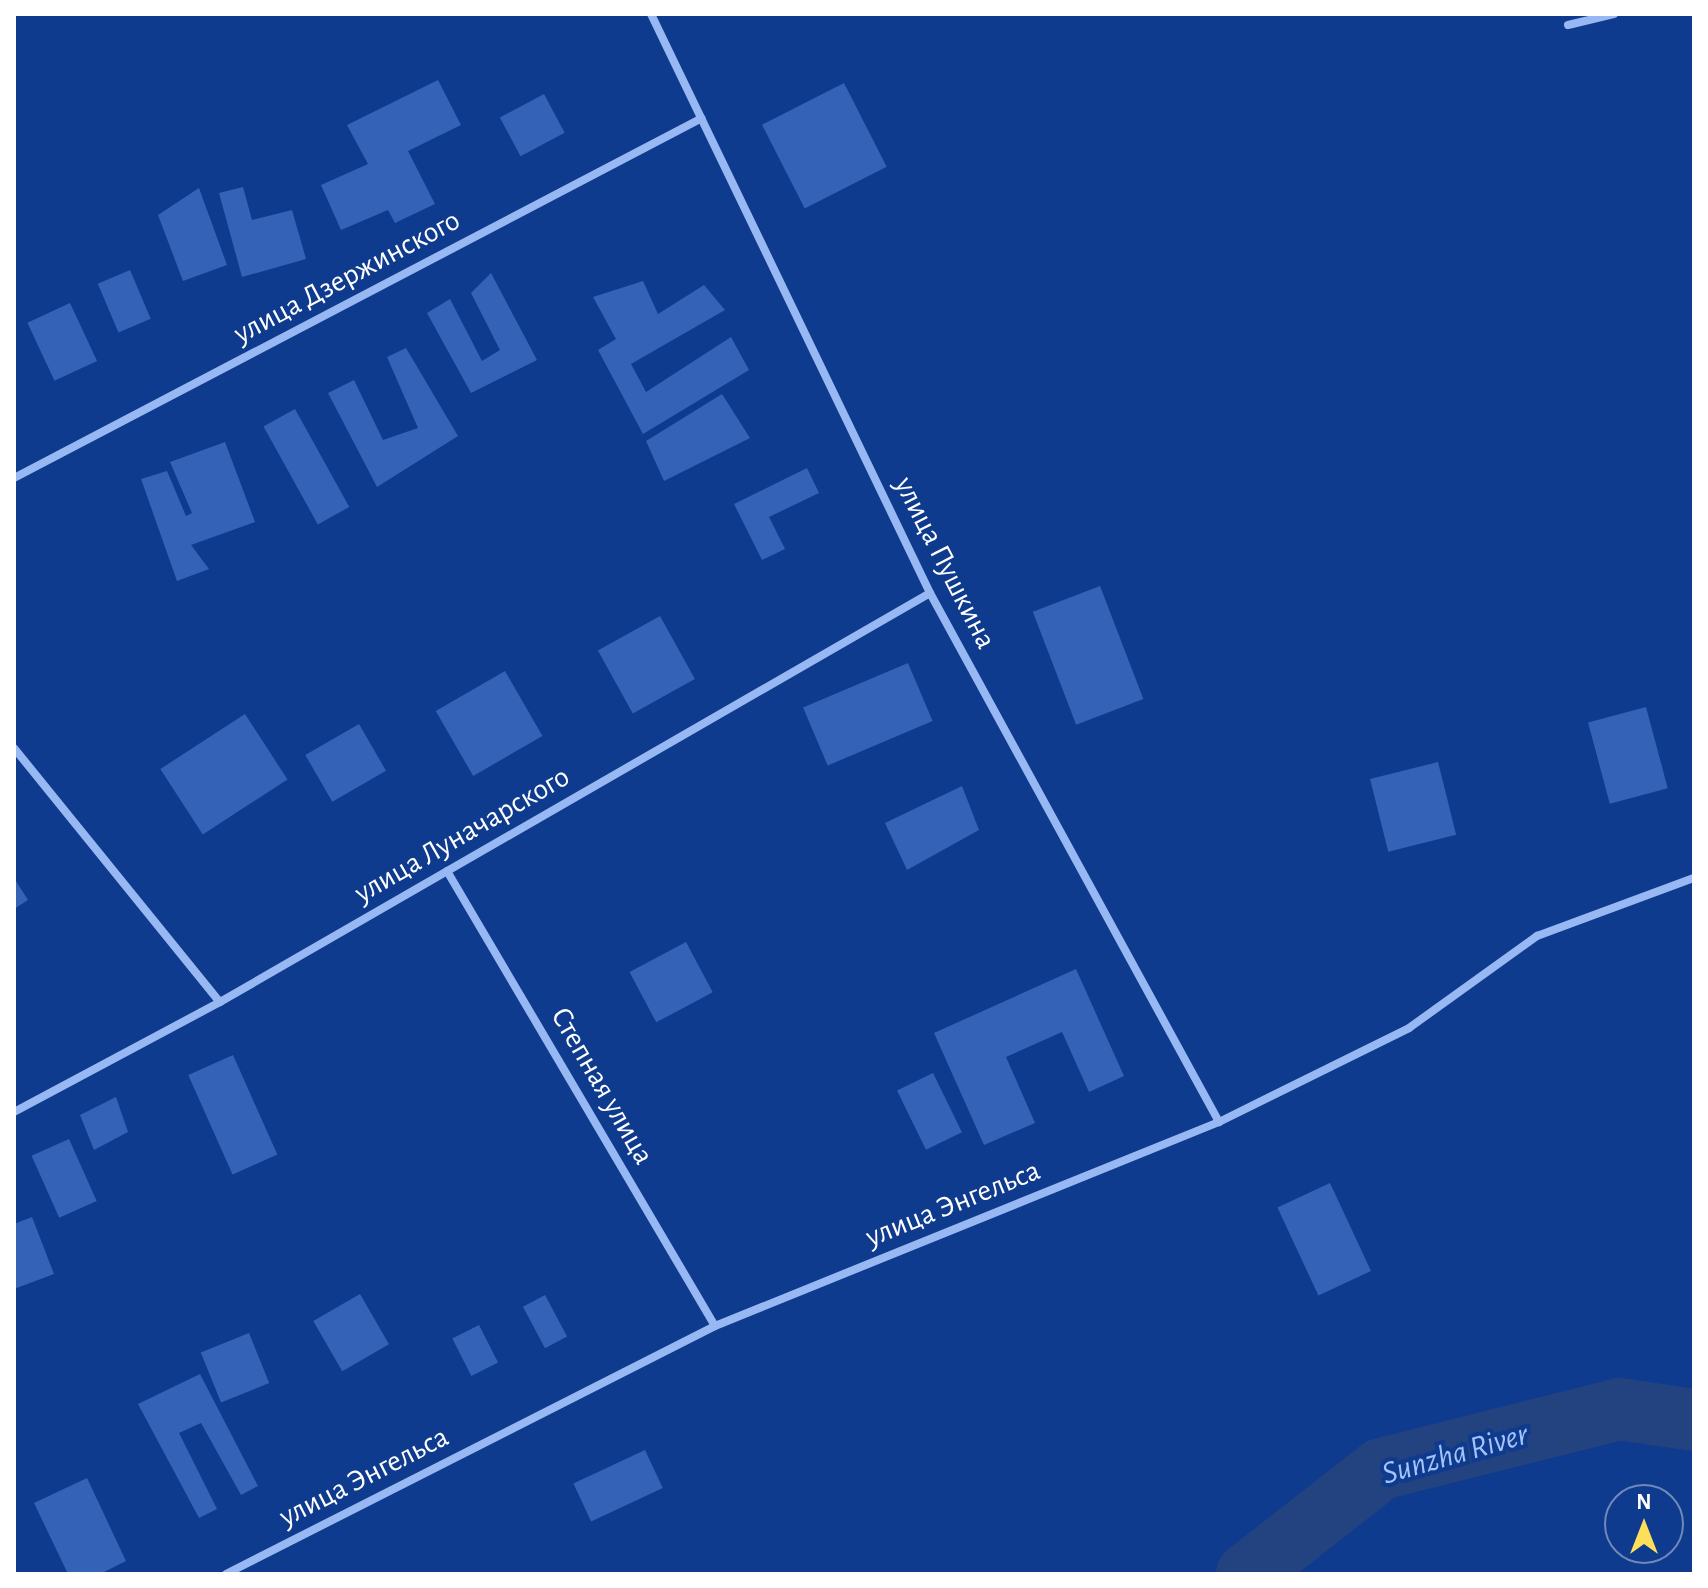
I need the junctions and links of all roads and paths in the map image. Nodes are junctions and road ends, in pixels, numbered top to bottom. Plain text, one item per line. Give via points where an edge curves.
1 (651, 14) edge
2 (1614, 14) edge
3 (1568, 25) dead end
4 (702, 118) junction
5 (14, 478) edge
6 (930, 593) junction
7 (14, 748) edge
8 (447, 871) junction
9 (1694, 878) edge
10 (220, 1002) junction
11 (14, 1112) edge
12 (1219, 1122) junction
13 (715, 1326) junction
14 (226, 1574) edge

1 - 4 street, улица Пушкина
2 - 3 street
4 - 5 street, улица Дзержинского
4 - 6 street, улица Пушкина
6 - 8 street, улица Луначарского
6 - 12 street, улица Пушкина
7 - 10 street
8 - 10 street, улица Луначарского
8 - 13 street, Степная улица
9 - 12 street, улица Энгельса via 1537,936 1409,1028
10 - 11 street, улица Луначарского
12 - 13 street, улица Энгельса
13 - 14 street, улица Энгельса

